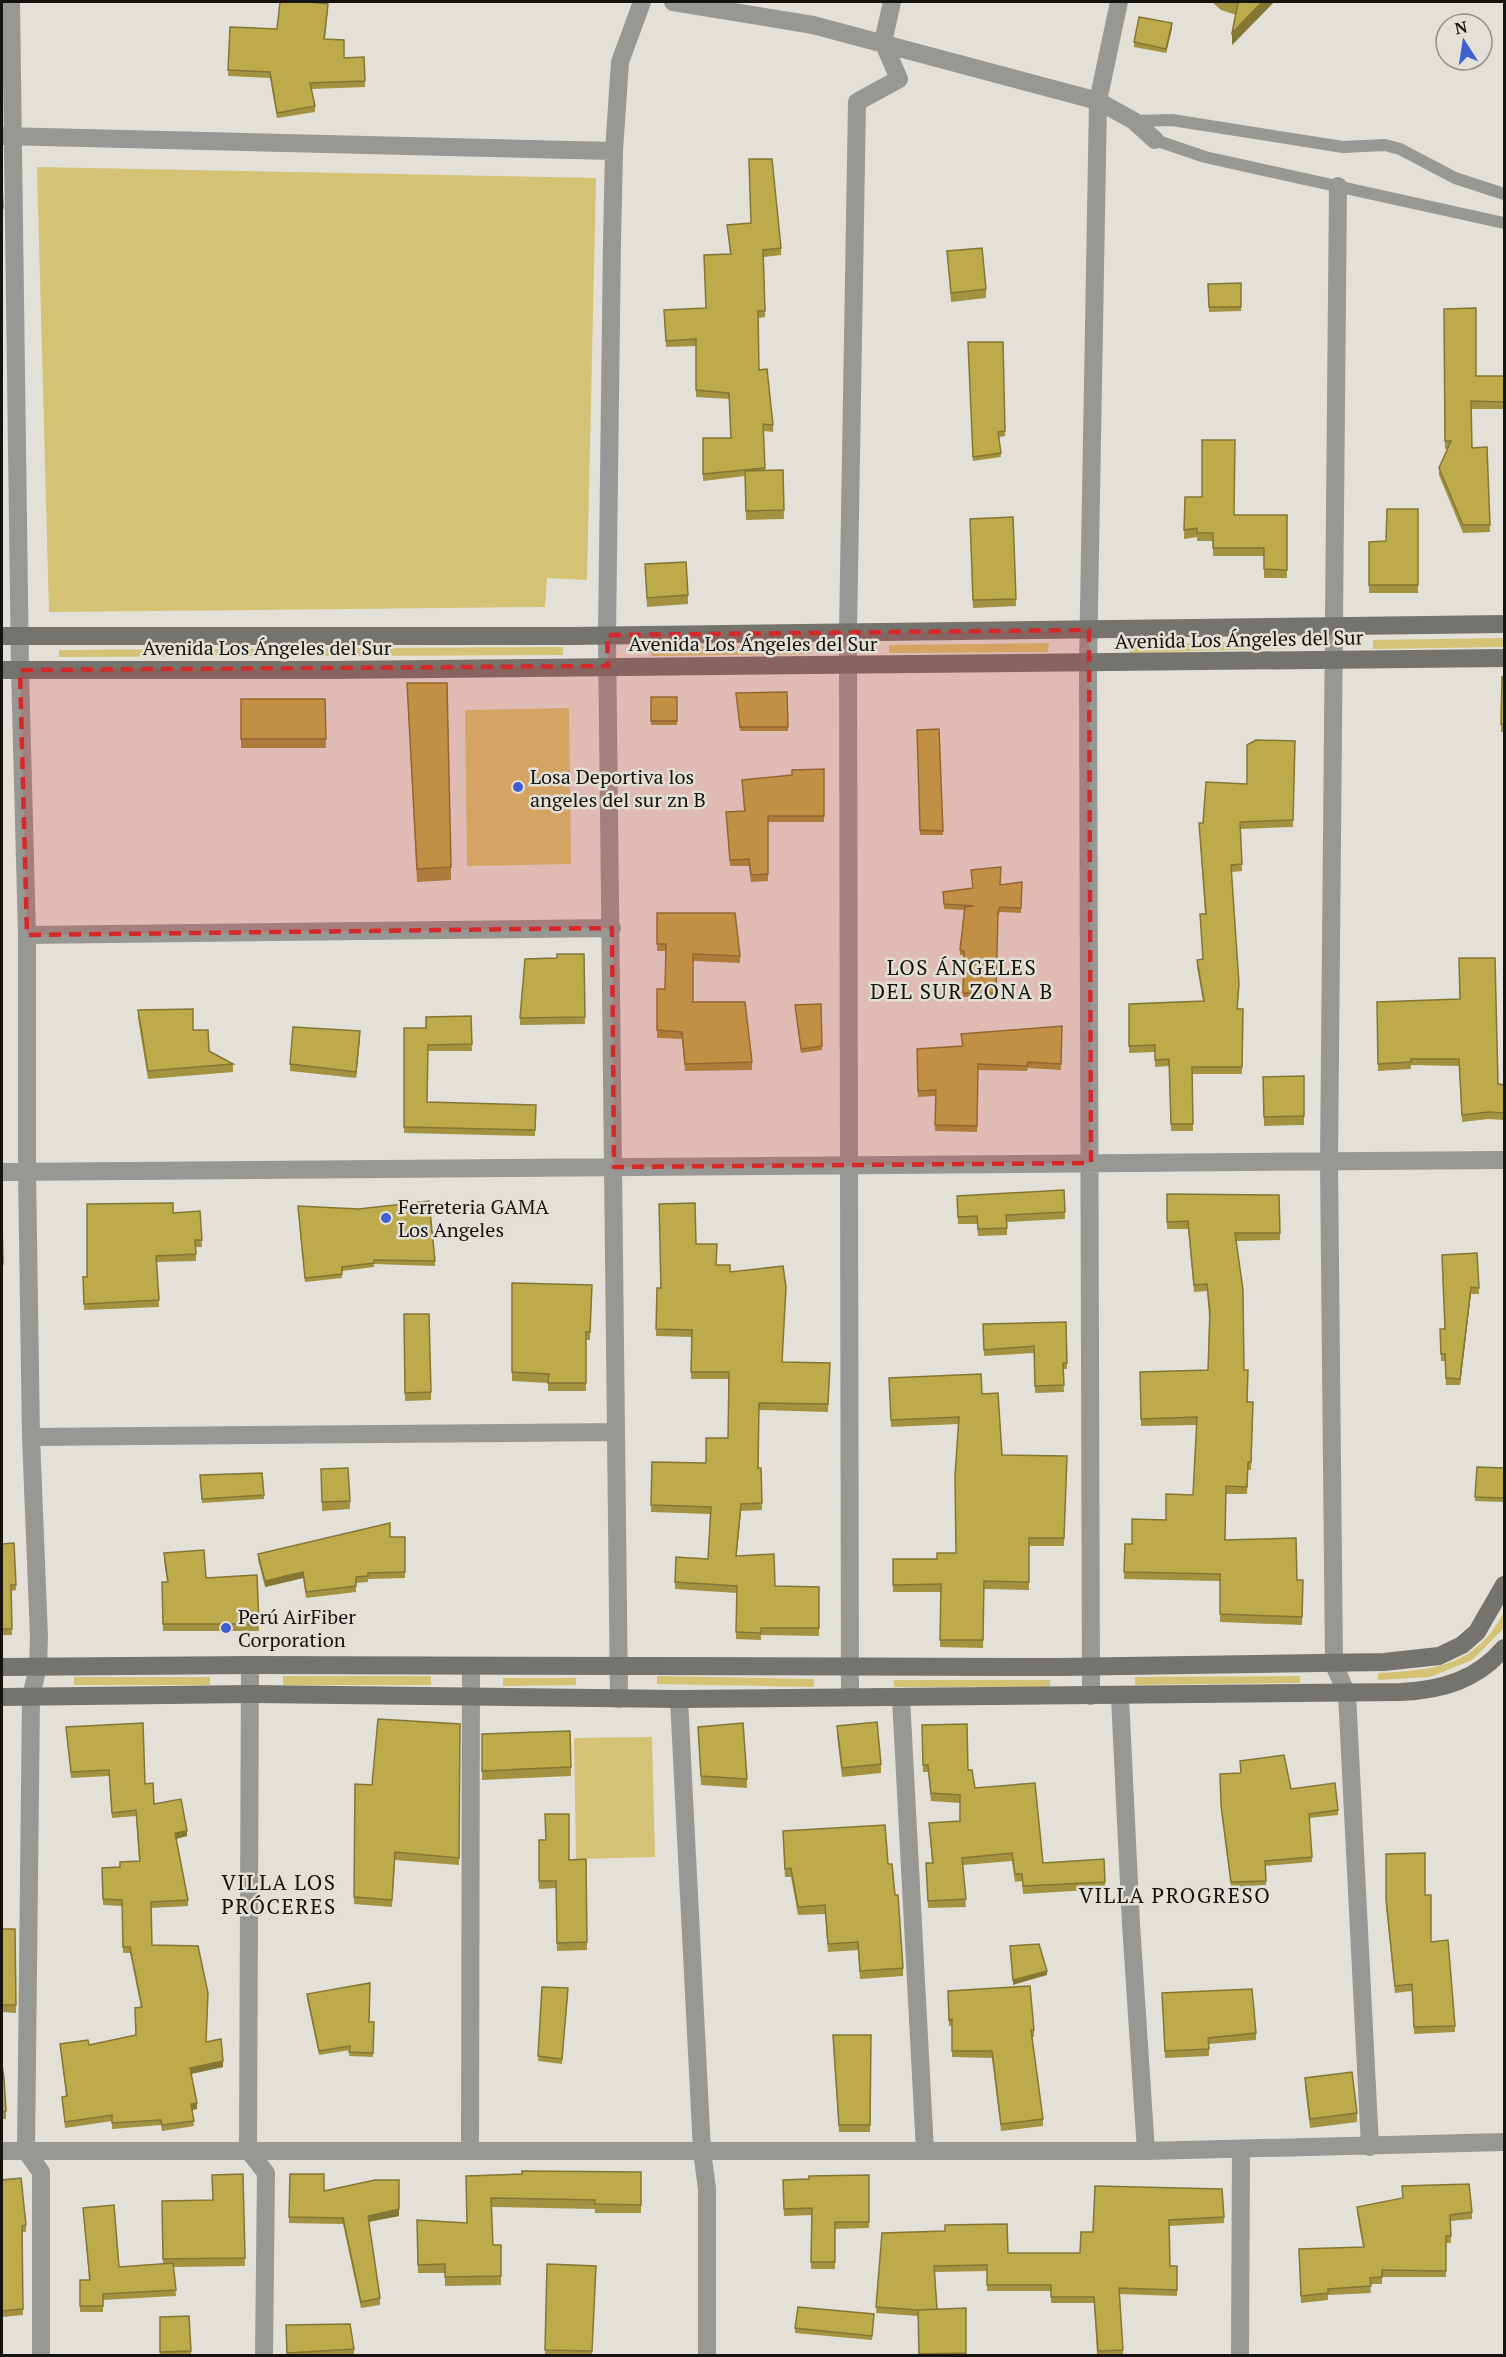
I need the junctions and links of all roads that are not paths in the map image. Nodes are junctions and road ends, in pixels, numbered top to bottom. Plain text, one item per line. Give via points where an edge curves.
1 (11, 2) edge
2 (642, 2) edge
3 (673, 2) edge
4 (892, 2) edge
5 (1119, 2) edge
6 (884, 42) junction
7 (1098, 101) junction
8 (1134, 122) junction
9 (8, 136) edge
10 (1155, 140) joint
11 (614, 151) junction
12 (1338, 186) junction
13 (1504, 194) edge
14 (1504, 223) edge
15 (1504, 624) edge
16 (1333, 627) junction
17 (1089, 630) junction
18 (848, 633) junction
19 (608, 635) junction
20 (10, 636) edge
21 (1504, 658) edge
22 (1334, 661) junction
23 (1088, 664) junction
24 (608, 666) junction
25 (849, 666) junction
26 (11, 670) edge
27 (612, 928) junction
28 (27, 935) junction
29 (1504, 1160) edge
30 (1329, 1162) junction
31 (1091, 1163) junction
32 (851, 1166) junction
33 (614, 1167) junction
34 (2, 1172) edge
35 (27, 1172) junction
36 (616, 1432) junction
37 (32, 1437) junction
38 (1504, 1585) edge
39 (1504, 1648) edge
40 (250, 1665) junction
41 (619, 1665) junction
42 (1334, 1665) junction
43 (38, 1666) junction
44 (471, 1666) junction
45 (2, 1667) edge
46 (1091, 1667) junction
47 (851, 1668) junction
48 (250, 1694) junction
49 (1347, 1694) junction
50 (1091, 1696) junction
51 (1120, 1696) junction
52 (31, 1697) junction
53 (472, 1697) junction
54 (850, 1697) junction
55 (2, 1698) edge
56 (901, 1698) junction
57 (619, 1699) junction
58 (679, 1699) junction
59 (1504, 2142) edge
60 (1370, 2147) junction
61 (1241, 2149) junction
62 (248, 2150) junction
63 (470, 2150) junction
64 (2, 2151) edge
65 (26, 2151) junction
66 (702, 2151) junction
67 (925, 2151) junction
68 (1146, 2151) junction
69 (41, 2355) edge
70 (264, 2355) edge
71 (707, 2355) edge
72 (1240, 2355) edge

1 - 9 street
2 - 11 street via 620,62
3 - 6 street via 802,22
4 - 6 street
5 - 7 street
6 - 7 street
6 - 18 street via 899,79 857,102
7 - 8 street
7 - 17 street
8 - 10 street
8 - 13 lane via 1172,120 1343,147 1385,145 1455,178
9 - 11 street
9 - 20 street
10 - 12 lane via 1205,157
11 - 19 street
12 - 14 lane
12 - 16 street
15 - 16 street, Avenida Los Ángeles del Sur
16 - 17 street, Avenida Los Ángeles del Sur
16 - 22 street
17 - 18 street, Avenida Los Ángeles del Sur
17 - 23 street
18 - 19 street, Avenida Los Ángeles del Sur
18 - 25 street
19 - 20 street, Avenida Los Ángeles del Sur
19 - 24 street
20 - 26 street
21 - 22 street, Avenida Los Ángeles del Sur
22 - 23 street, Avenida Los Ángeles del Sur
22 - 30 street
23 - 25 street, Avenida Los Ángeles del Sur
23 - 31 street
24 - 25 street, Avenida Los Ángeles del Sur
24 - 26 street, Avenida Los Ángeles del Sur
24 - 27 street
25 - 32 street
26 - 28 street
27 - 28 street
27 - 33 street
28 - 35 street
29 - 30 street
30 - 31 street
30 - 42 street
31 - 32 street
31 - 46 street
32 - 33 street
32 - 47 street
33 - 35 street
33 - 36 street
34 - 35 street
35 - 37 street
36 - 37 street
36 - 41 street
37 - 43 street
38 - 42 street via 1477,1632 1439,1656
39 - 49 street via 1472,1677 1450,1685 1422,1691
40 - 43 street
40 - 44 street
40 - 48 street
41 - 44 street
41 - 47 street
41 - 57 street
42 - 46 street
42 - 49 street
43 - 45 street
43 - 52 street
44 - 53 street
46 - 47 street
46 - 50 street
47 - 54 street
48 - 52 street
48 - 53 street
48 - 62 street
49 - 51 street
49 - 60 street
50 - 51 street
50 - 56 street
51 - 68 street
52 - 55 street
52 - 65 street
53 - 57 street
53 - 63 street
54 - 56 street
54 - 58 street
56 - 67 street
57 - 58 street
58 - 66 street
59 - 60 street
60 - 61 street
61 - 68 street
61 - 72 street
62 - 63 street
62 - 65 street
62 - 70 street via 266,2173
63 - 66 street
64 - 65 street
65 - 69 street via 42,2172
66 - 67 street
66 - 71 street via 707,2189
67 - 68 street

